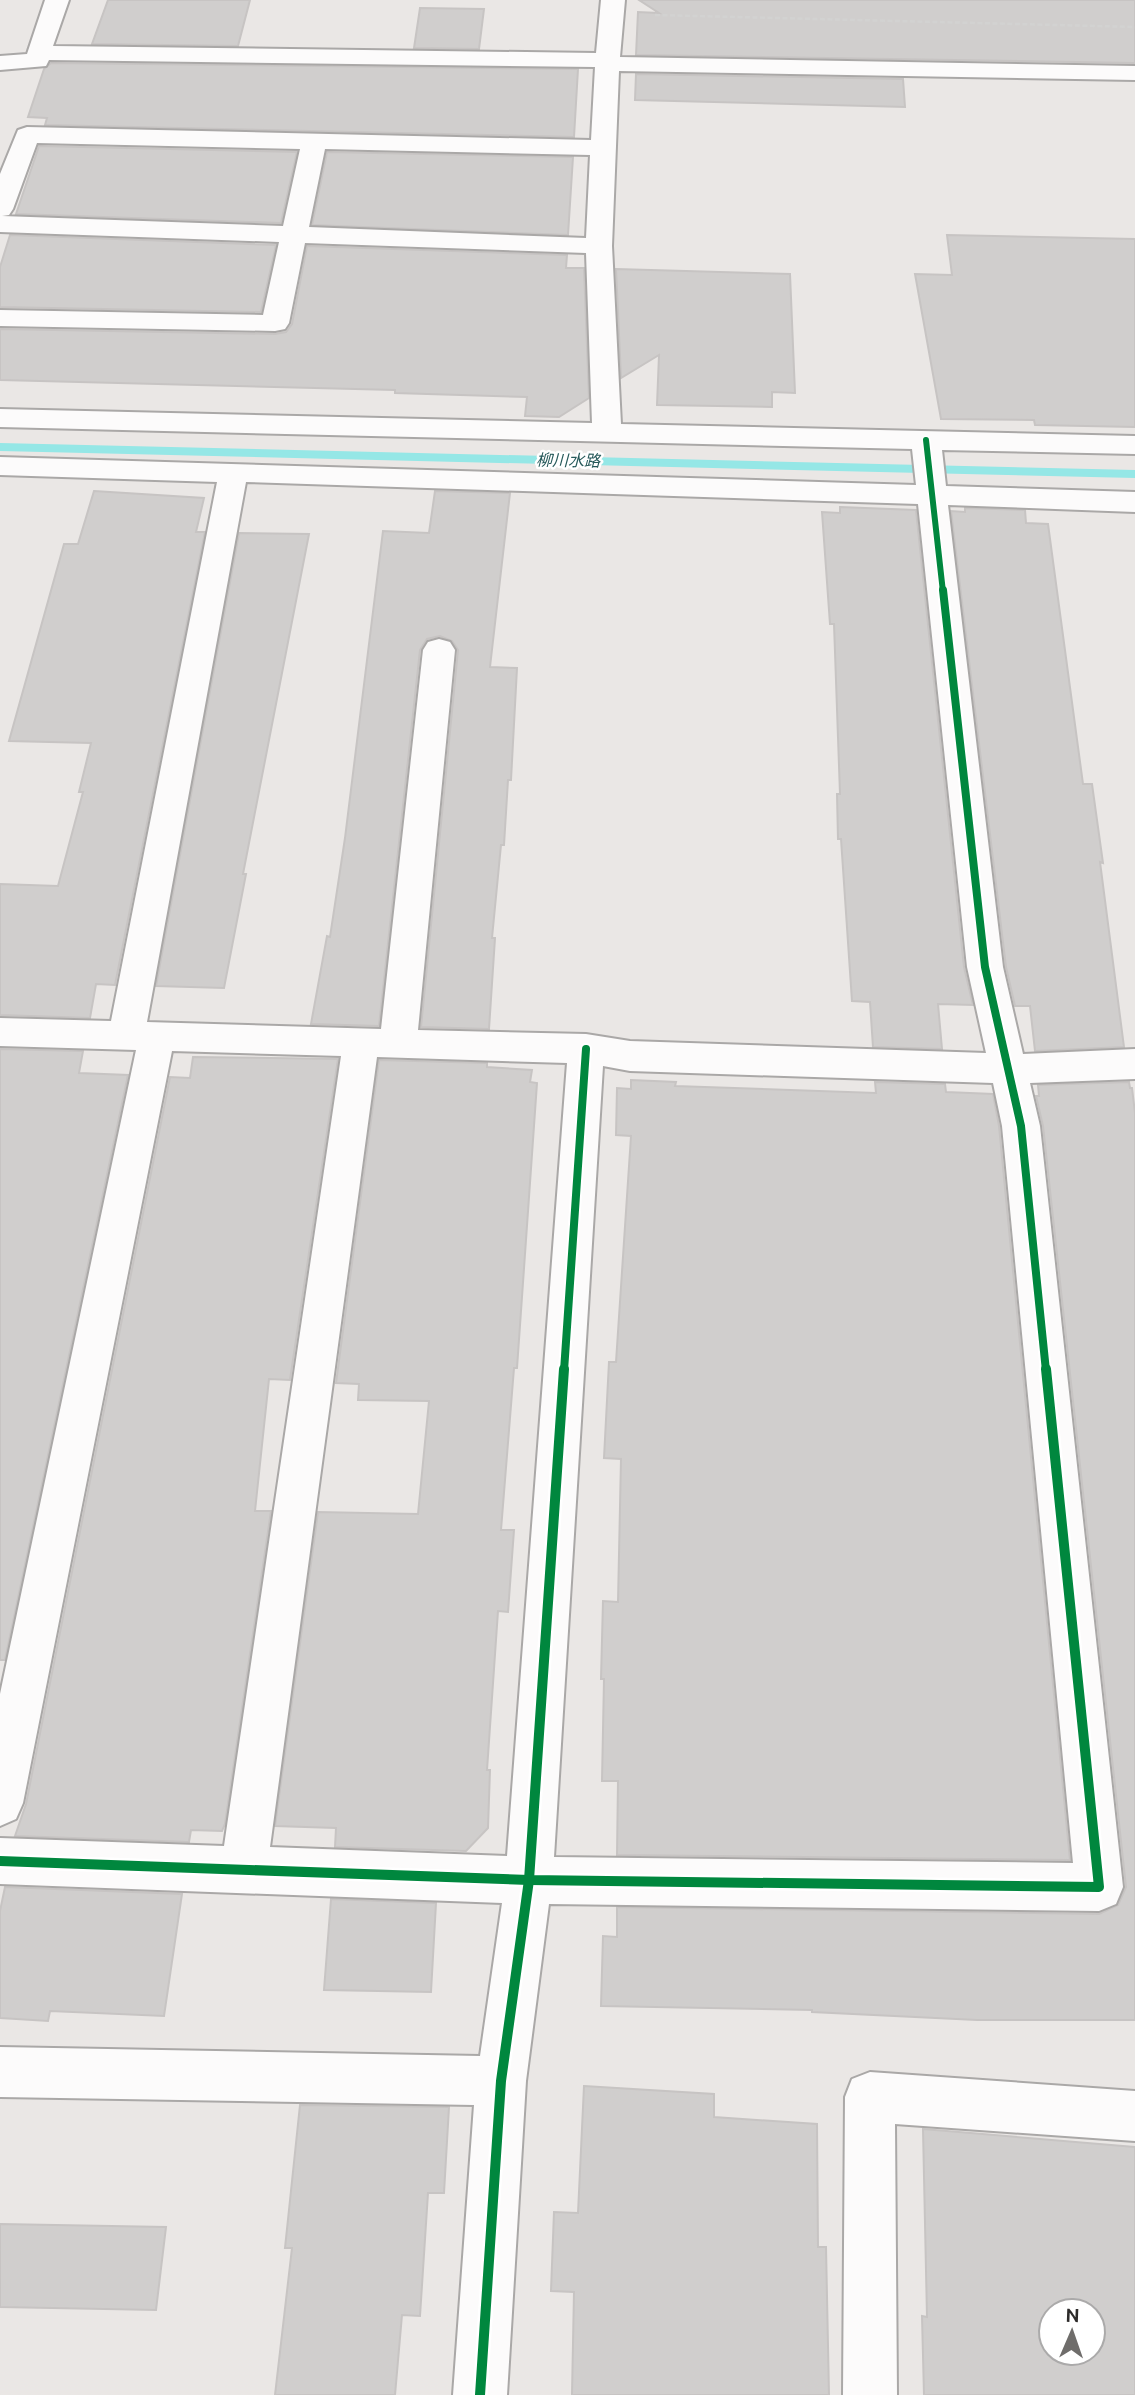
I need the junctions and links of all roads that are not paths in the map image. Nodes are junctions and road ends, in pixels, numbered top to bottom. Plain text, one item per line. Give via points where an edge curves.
1 (57, 0) edge
2 (613, 7) edge
3 (39, 53) junction
4 (608, 62) junction
5 (0, 63) edge
6 (1135, 73) edge
7 (314, 141) junction
8 (604, 148) junction
9 (0, 209) edge
10 (0, 224) edge
11 (294, 235) junction
12 (599, 246) junction
13 (0, 318) edge
14 (0, 418) edge
15 (620, 431) junction
16 (926, 440) junction
17 (1135, 445) edge
18 (0, 466) edge
19 (233, 473) junction
20 (631, 484) junction
21 (933, 494) junction
22 (1135, 502) edge
23 (439, 650) dead end
24 (0, 1032) edge
25 (141, 1036) junction
26 (380, 1043) junction
27 (586, 1049) junction
28 (1135, 1064) edge
29 (1010, 1069) junction
30 (0, 1803) edge
31 (0, 1861) edge
32 (244, 1869) junction
33 (529, 1880) junction
34 (0, 2072) edge
35 (501, 2081) junction
36 (1135, 2116) edge
37 (480, 2395) edge
38 (870, 2395) edge

1 - 3 street
2 - 4 street
3 - 4 street
3 - 5 street via 37,61
4 - 6 street
4 - 8 street
7 - 8 street
7 - 9 street via 27,135
7 - 11 street
8 - 12 street
10 - 11 street
11 - 12 street
11 - 13 street via 275,323
12 - 15 street
14 - 15 street
15 - 16 street
15 - 20 street
16 - 17 street
16 - 21 street
18 - 19 street
19 - 20 street
19 - 25 street
20 - 21 street
21 - 22 street
21 - 29 street via 985,967
23 - 26 street
24 - 25 street
25 - 26 street
25 - 30 street
26 - 27 street
26 - 32 street
27 - 29 street via 630,1056
27 - 33 street
28 - 29 street
29 - 33 street via 1021,1126 1099,1887
31 - 32 street
32 - 33 street
33 - 35 street
34 - 35 street
35 - 37 street
36 - 38 street via 870,2097

